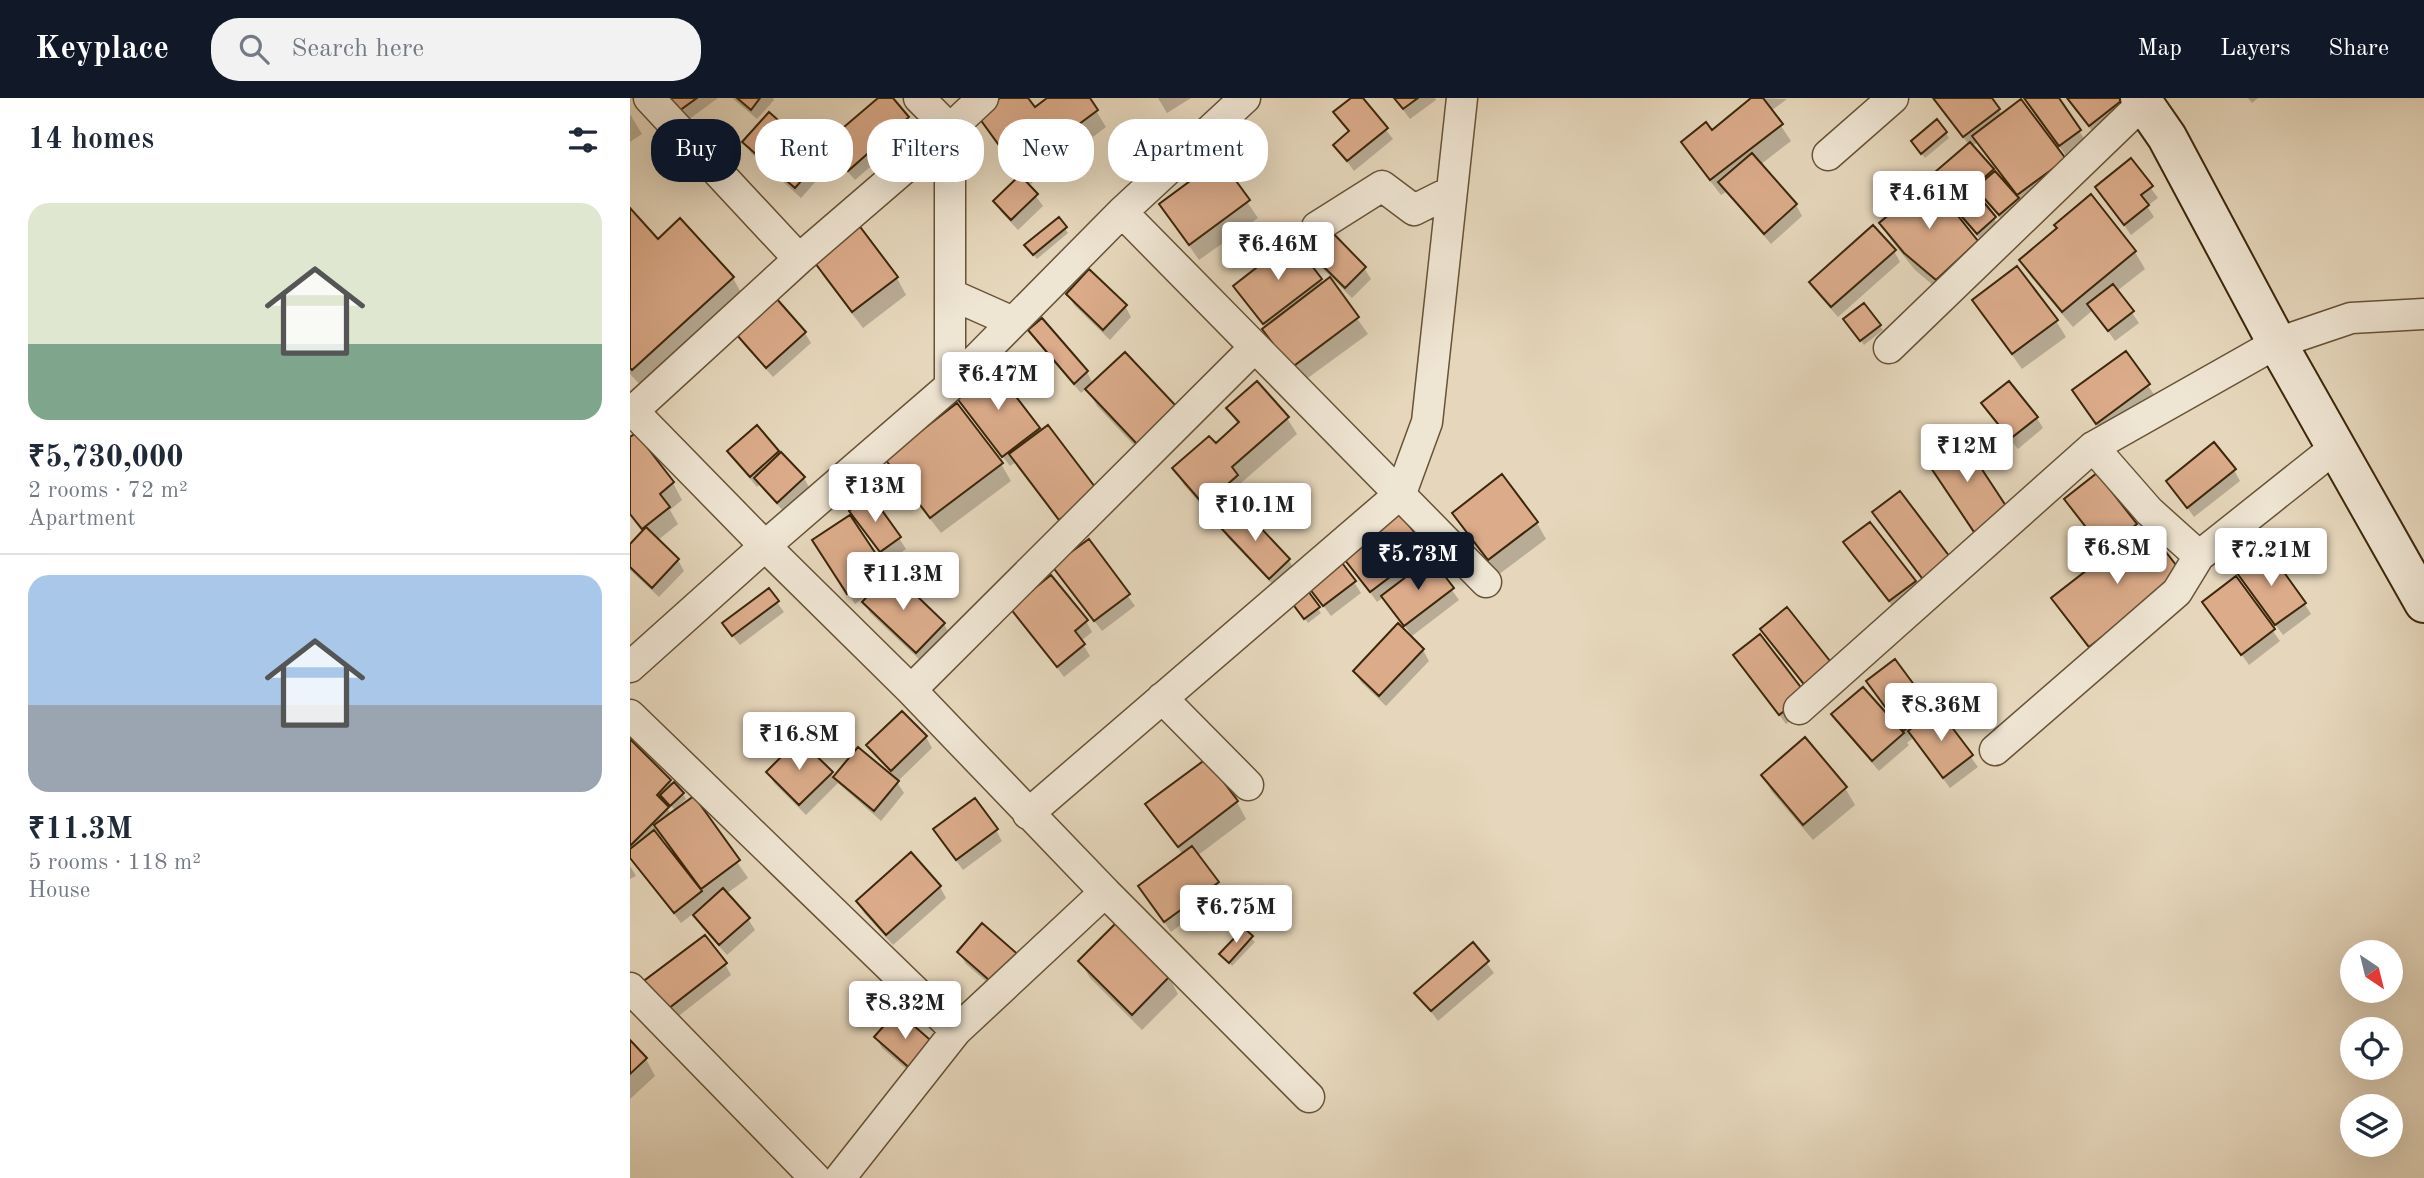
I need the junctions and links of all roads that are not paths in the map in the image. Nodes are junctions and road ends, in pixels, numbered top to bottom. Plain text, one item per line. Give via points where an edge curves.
1 (649, 98) edge
2 (919, 98) edge
3 (983, 98) edge
4 (1245, 98) edge
5 (1462, 98) edge
6 (1893, 98) edge
7 (2142, 100) edge
8 (940, 119) edge
9 (961, 119) edge
10 (1828, 155) dead end
11 (888, 182) edge
12 (950, 182) edge
13 (1452, 191) junction
14 (1122, 212) junction
15 (1317, 227) dead end
16 (799, 259) junction
17 (950, 294) junction
18 (2424, 313) edge
19 (1013, 322) junction
20 (2277, 343) junction
21 (1255, 347) junction
22 (1889, 348) dead end
23 (950, 386) junction
24 (631, 411) edge
25 (2093, 447) junction
26 (2336, 447) junction
27 (1401, 493) junction
28 (765, 546) junction
29 (2199, 556) junction
30 (1486, 582) dead end
31 (2424, 603) edge
32 (630, 667) edge
33 (911, 690) junction
34 (1162, 698) junction
35 (1799, 709) dead end
36 (630, 715) edge
37 (1995, 750) dead end
38 (1248, 785) dead end
39 (1028, 814) junction
40 (1105, 892) junction
41 (630, 988) edge
42 (956, 1031) junction
43 (1309, 1097) dead end
44 (816, 1178) edge
45 (840, 1178) edge

1 - 16 street
2 - 8 street
3 - 9 street
4 - 14 street
5 - 13 street
6 - 10 street
7 - 20 street
7 - 22 street
11 - 16 street
12 - 17 street
13 - 15 street via 1414,210 1382,186
13 - 27 street via 1427,422
14 - 19 street
14 - 21 street
16 - 24 street
17 - 19 street
17 - 23 street
18 - 20 street via 2351,318
19 - 23 street
20 - 25 street
20 - 26 street
21 - 27 street
21 - 33 street
23 - 28 street
24 - 28 street
25 - 29 street via 2149,511
25 - 35 street
26 - 29 street
26 - 31 street
27 - 30 street
27 - 34 street
28 - 32 street
28 - 33 street
29 - 37 street via 2177,592
33 - 39 street
34 - 38 street
34 - 39 street
36 - 42 street
39 - 40 street
40 - 42 street
40 - 43 street
41 - 44 street
42 - 45 street

